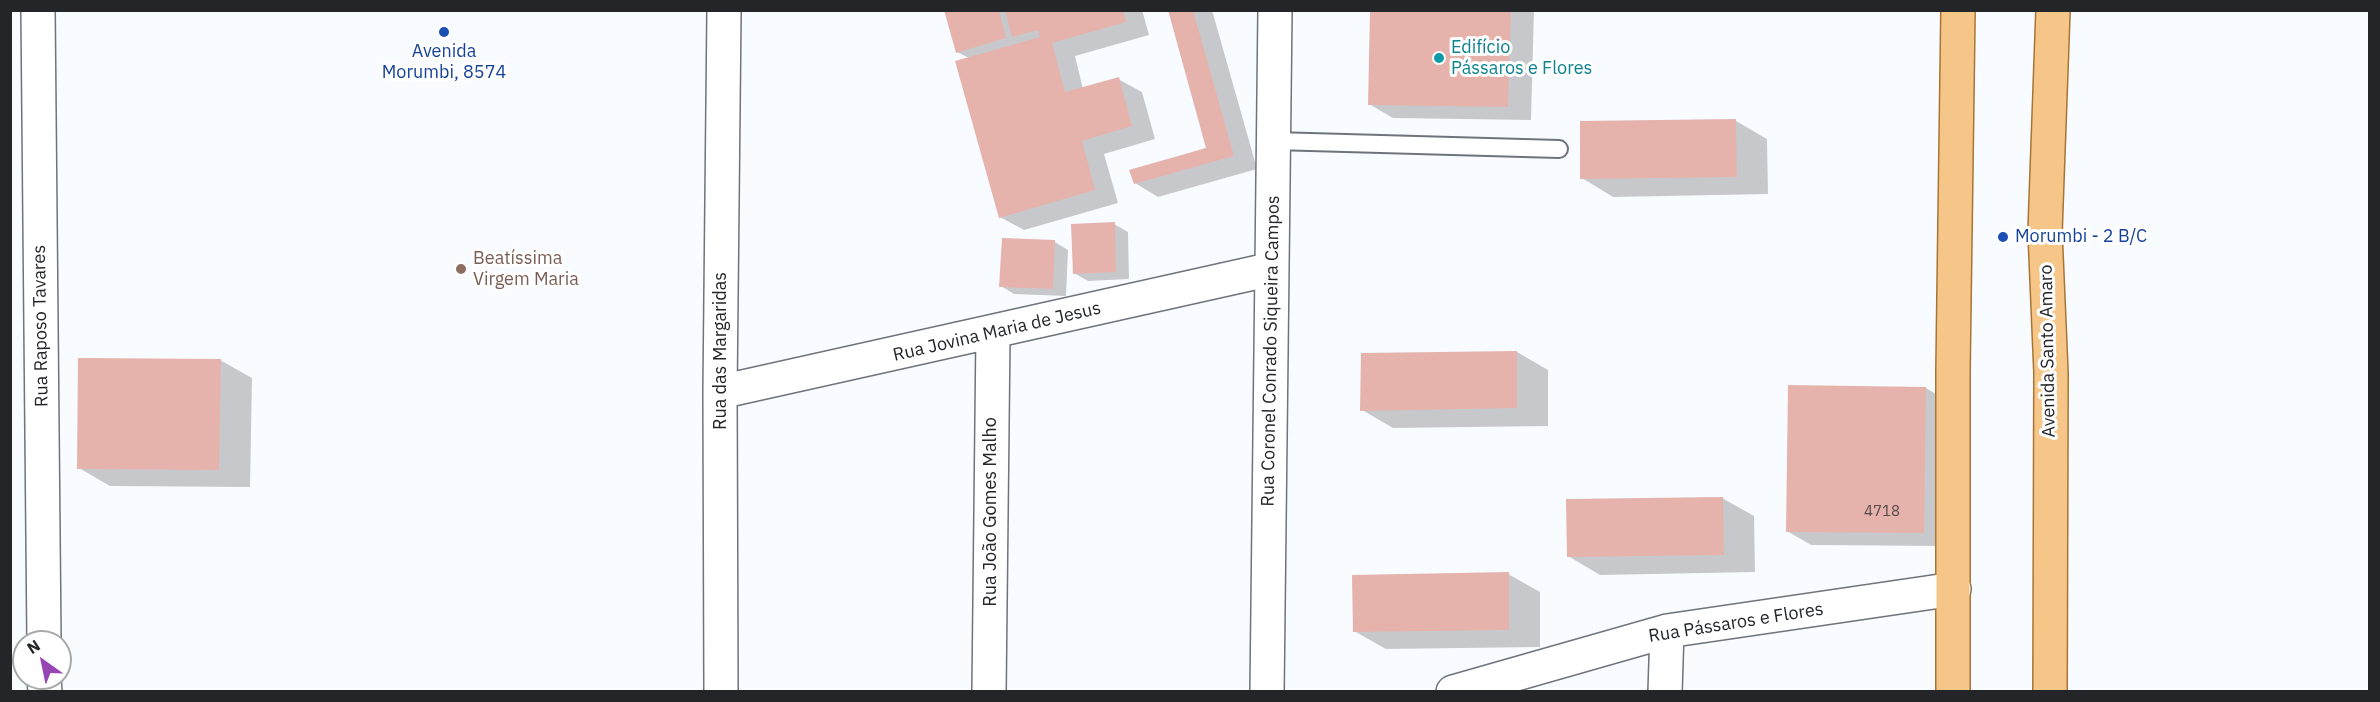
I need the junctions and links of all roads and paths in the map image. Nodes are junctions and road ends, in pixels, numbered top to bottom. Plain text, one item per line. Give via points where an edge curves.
1 (38, 10) edge
2 (724, 10) edge
3 (1275, 10) edge
4 (1958, 10) edge
5 (2053, 10) edge
6 (1274, 141) junction
7 (1559, 149) dead end
8 (1272, 269) junction
9 (993, 333) junction
10 (720, 392) junction
11 (1954, 589) junction
12 (44, 630) edge
13 (1667, 631) junction
14 (721, 692) edge
15 (990, 692) edge
16 (1267, 692) edge
17 (1453, 692) edge
18 (1665, 692) edge
19 (1953, 692) edge
20 (2050, 692) edge

1 - 12 street, Rua Raposo Tavares
2 - 10 street, Rua das Margaridas
3 - 6 street, Rua Coronel Conrado Siqueira Campos
4 - 11 main road
5 - 20 main road, Avenida Santo Amaro via 2045,232 2050,374
6 - 7 lane
6 - 8 street, Rua Coronel Conrado Siqueira Campos
8 - 9 street, Rua Jovina Maria de Jesus
8 - 16 street, Rua Coronel Conrado Siqueira Campos
9 - 10 street, Rua Jovina Maria de Jesus
9 - 15 street, Rua João Gomes Malho
10 - 14 street, Rua das Margaridas
11 - 13 street, Rua Pássaros e Flores
11 - 19 main road
13 - 17 street, Rua Pássaros e Flores
13 - 18 street

